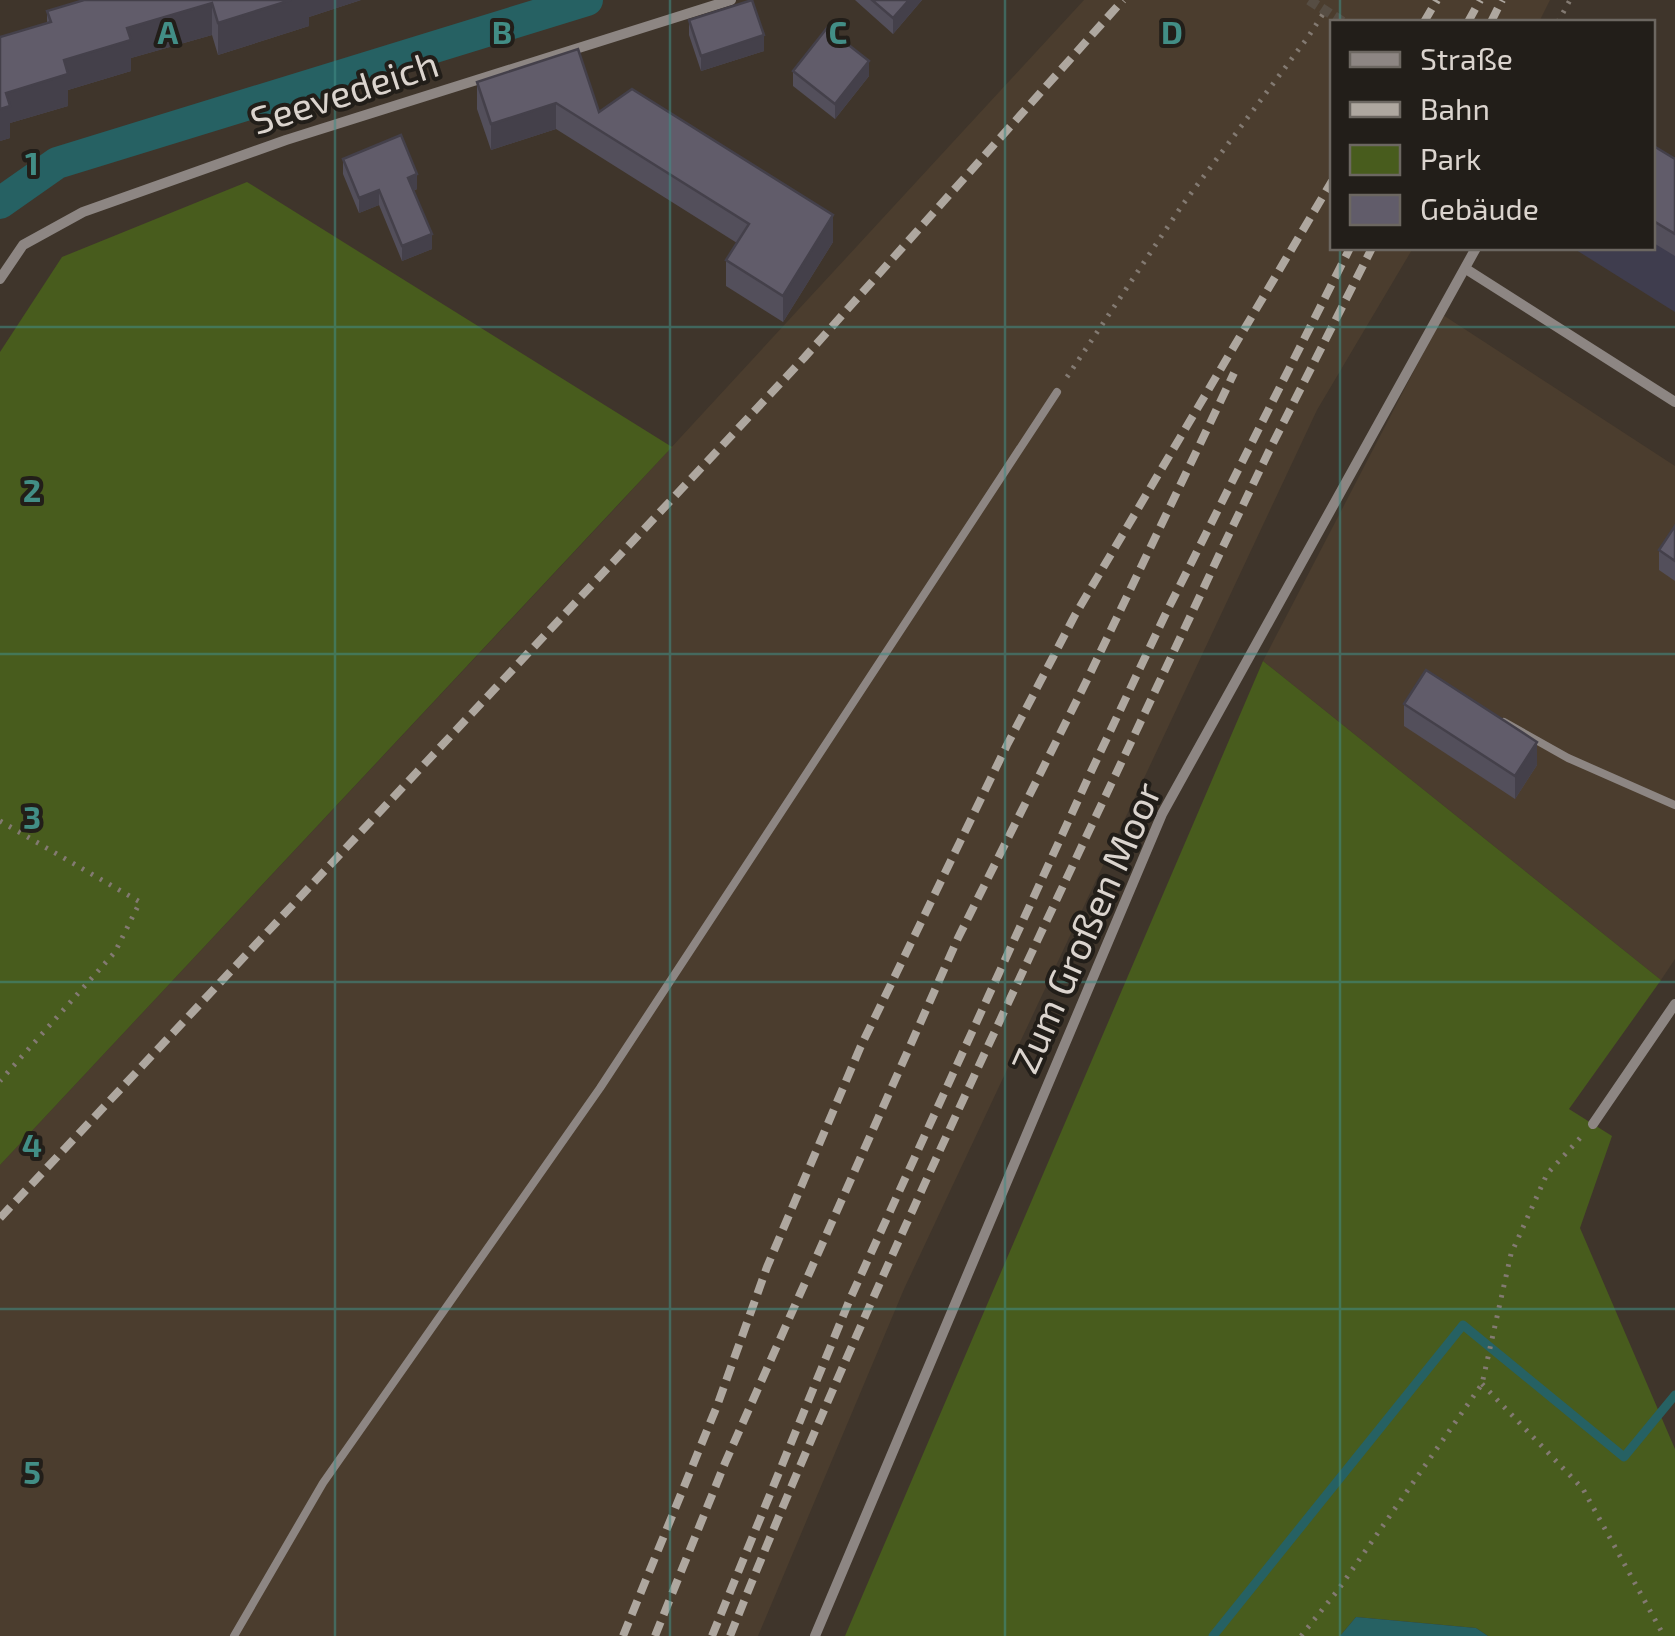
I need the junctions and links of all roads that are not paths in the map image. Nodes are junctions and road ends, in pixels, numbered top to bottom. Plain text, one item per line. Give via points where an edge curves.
1 (731, 0) edge
2 (1475, 250) edge
3 (1466, 269) junction
4 (0, 279) edge
5 (1057, 392) road end
6 (1675, 402) edge
7 (1490, 714) edge
8 (1675, 806) edge
9 (1675, 1004) edge
10 (1593, 1124) road end
11 (234, 1636) edge
12 (815, 1636) edge

1 - 4 street, Seevedeich via 286,140 82,212 23,245
2 - 3 street
3 - 6 street
3 - 12 street, Zum Großen Moor via 1162,814
5 - 11 lane via 600,1088 323,1483
7 - 8 lane
9 - 10 street

